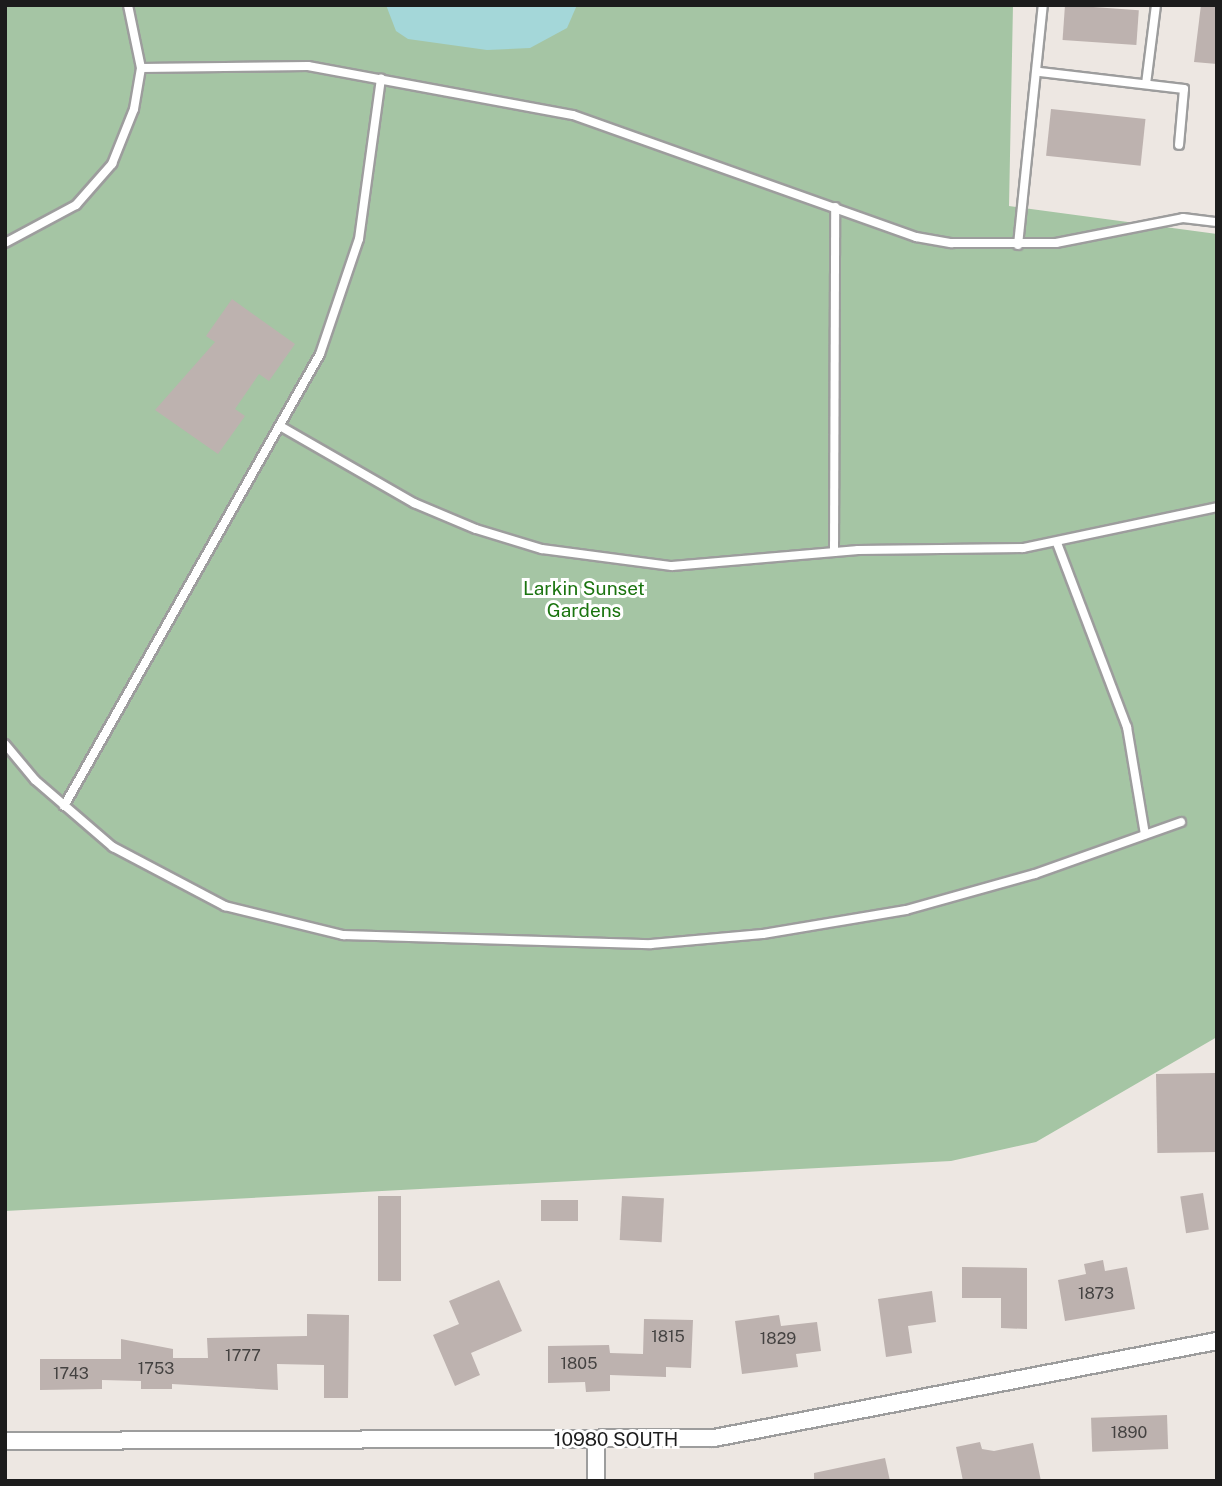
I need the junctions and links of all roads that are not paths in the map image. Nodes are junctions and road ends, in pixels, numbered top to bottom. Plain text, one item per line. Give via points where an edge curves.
1 (128, 5) edge
2 (1043, 5) edge
3 (1156, 5) edge
4 (141, 68) junction
5 (1040, 72) junction
6 (381, 78) junction
7 (1146, 85) junction
8 (1179, 145) dead end
9 (835, 207) junction
10 (1217, 222) edge
11 (5, 243) edge
12 (1018, 245) junction
13 (280, 426) junction
14 (1217, 507) edge
15 (1057, 542) junction
16 (834, 552) junction
17 (5, 744) edge
18 (64, 806) junction
19 (1181, 822) dead end
20 (1145, 835) junction
21 (1217, 1341) edge
22 (5, 1441) edge
23 (596, 1441) junction
24 (596, 1481) edge

1 - 4 lane
2 - 5 lane
3 - 7 lane
4 - 6 lane via 309,66
4 - 11 lane via 122,143 99,183 45,227
5 - 7 lane
5 - 12 lane
6 - 9 lane via 617,126
6 - 13 lane via 367,199 345,286 320,354
7 - 8 lane via 1184,89
9 - 12 lane via 916,237
9 - 16 lane
10 - 12 lane via 1183,218
13 - 16 lane via 414,503 542,549 673,566
13 - 18 lane
14 - 15 lane
15 - 16 lane
15 - 20 lane via 1127,727
17 - 18 lane
18 - 20 lane via 113,847 190,890 263,919 343,935 520,944 664,943 906,910
19 - 20 lane
21 - 23 street, 10980 SOUTH via 771,1431
22 - 23 street, 10980 SOUTH
23 - 24 street

